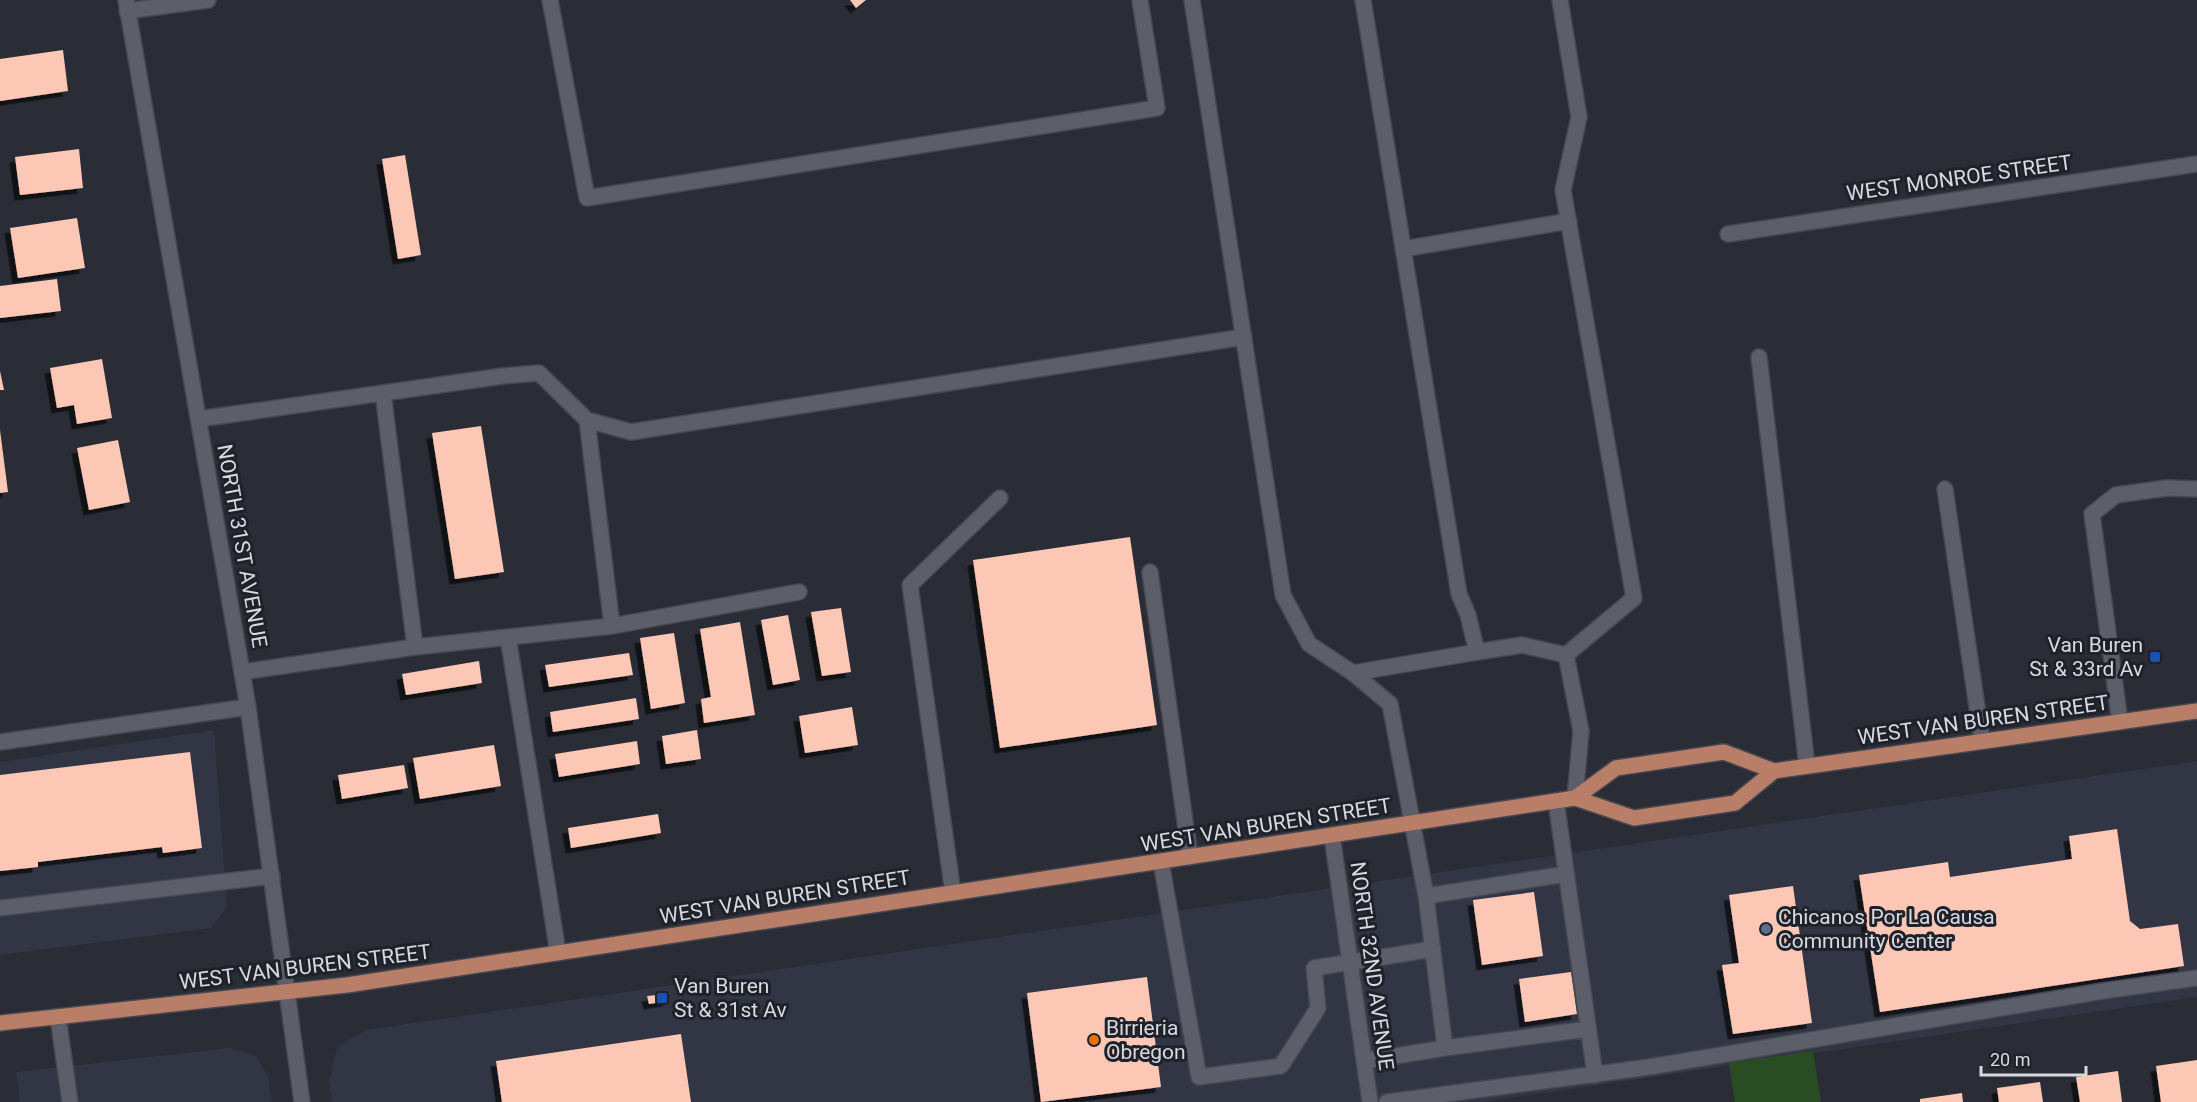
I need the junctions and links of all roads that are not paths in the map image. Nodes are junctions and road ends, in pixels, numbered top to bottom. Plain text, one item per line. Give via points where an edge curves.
1 (208, 0) edge
2 (550, 0) edge
3 (1140, 0) edge
4 (1192, 0) edge
5 (1363, 0) edge
6 (1560, 0) edge
7 (126, 5) edge
8 (2197, 164) edge
9 (1569, 220) junction
10 (1728, 234) dead end
11 (1403, 249) junction
12 (1244, 337) junction
13 (1759, 357) dead end
14 (383, 393) junction
15 (199, 419) junction
16 (587, 420) junction
17 (1945, 489) dead end
18 (2197, 489) edge
19 (1000, 498) dead end
20 (1150, 572) dead end
21 (799, 592) dead end
22 (612, 626) junction
23 (508, 637) junction
24 (416, 647) junction
25 (1477, 652) junction
26 (1566, 655) junction
27 (242, 672) junction
28 (1353, 673) junction
29 (248, 707) junction
30 (2197, 711) edge
31 (2120, 722) junction
32 (1982, 741) junction
33 (0, 742) edge
34 (1807, 766) junction
35 (1774, 771) junction
36 (1575, 798) junction
37 (1556, 801) junction
38 (1412, 824) junction
39 (1332, 836) junction
40 (1190, 858) junction
41 (1161, 862) junction
42 (1566, 874) junction
43 (272, 876) junction
44 (953, 893) junction
45 (1426, 896) junction
46 (0, 908) edge
47 (1433, 949) junction
48 (558, 953) junction
49 (1350, 963) junction
50 (2197, 978) edge
51 (287, 992) junction
52 (58, 1017) junction
53 (0, 1023) edge
54 (1588, 1029) junction
55 (1445, 1048) junction
56 (1364, 1061) junction
57 (1595, 1075) junction
58 (70, 1102) edge
59 (302, 1102) edge
60 (1370, 1102) edge
61 (1388, 1102) edge

1 - 7 street
2 - 3 street via 587,198 1157,108
4 - 12 street
5 - 11 street
6 - 9 street via 1579,117 1563,190
7 - 15 street, NORTH 31ST AVENUE
8 - 10 street, WEST MONROE STREET
9 - 11 street
9 - 26 street via 1634,598
11 - 25 street via 1459,594
12 - 16 street via 631,432
12 - 28 street via 1283,595 1309,644
13 - 34 street
14 - 15 street
14 - 16 street via 539,373
14 - 24 street
15 - 27 street, NORTH 31ST AVENUE
16 - 22 street
17 - 32 street
18 - 31 street via 2167,488 2116,495 2092,514
19 - 44 street via 910,585
20 - 40 street
21 - 22 street
22 - 23 street
23 - 24 street
23 - 48 street
24 - 27 street
25 - 26 street via 1522,645
25 - 28 street
26 - 36 street via 1581,730
27 - 29 street, NORTH 31ST AVENUE
28 - 38 street via 1390,704
29 - 33 street
29 - 43 street, NORTH 31ST AVENUE
30 - 31 main road, WEST VAN BUREN STREET
31 - 32 main road, WEST VAN BUREN STREET
32 - 34 main road, WEST VAN BUREN STREET
34 - 35 main road, WEST VAN BUREN STREET
35 - 36 main road, WEST VAN BUREN STREET via 1724,752 1616,768
35 - 36 main road, WEST VAN BUREN STREET via 1735,803 1634,818
36 - 37 main road, WEST VAN BUREN STREET
37 - 38 main road, WEST VAN BUREN STREET
37 - 42 street
38 - 39 main road, WEST VAN BUREN STREET
38 - 45 street
39 - 40 main road, WEST VAN BUREN STREET
39 - 49 street, NORTH 32ND AVENUE
40 - 41 main road, WEST VAN BUREN STREET
41 - 44 main road, WEST VAN BUREN STREET
41 - 49 street via 1199,1077 1281,1066 1318,1008 1314,968
42 - 45 street
42 - 54 street
43 - 46 street
43 - 51 street, NORTH 31ST AVENUE
44 - 48 main road, WEST VAN BUREN STREET
45 - 47 street
47 - 49 street
47 - 55 street
48 - 51 main road, WEST VAN BUREN STREET
49 - 56 street, NORTH 32ND AVENUE
50 - 57 street
51 - 52 main road, WEST VAN BUREN STREET
51 - 59 street, NORTH 31ST AVENUE
52 - 53 main road, WEST VAN BUREN STREET
52 - 58 street
54 - 55 street
54 - 57 street
55 - 56 street
56 - 60 street, NORTH 32ND AVENUE
57 - 61 street

